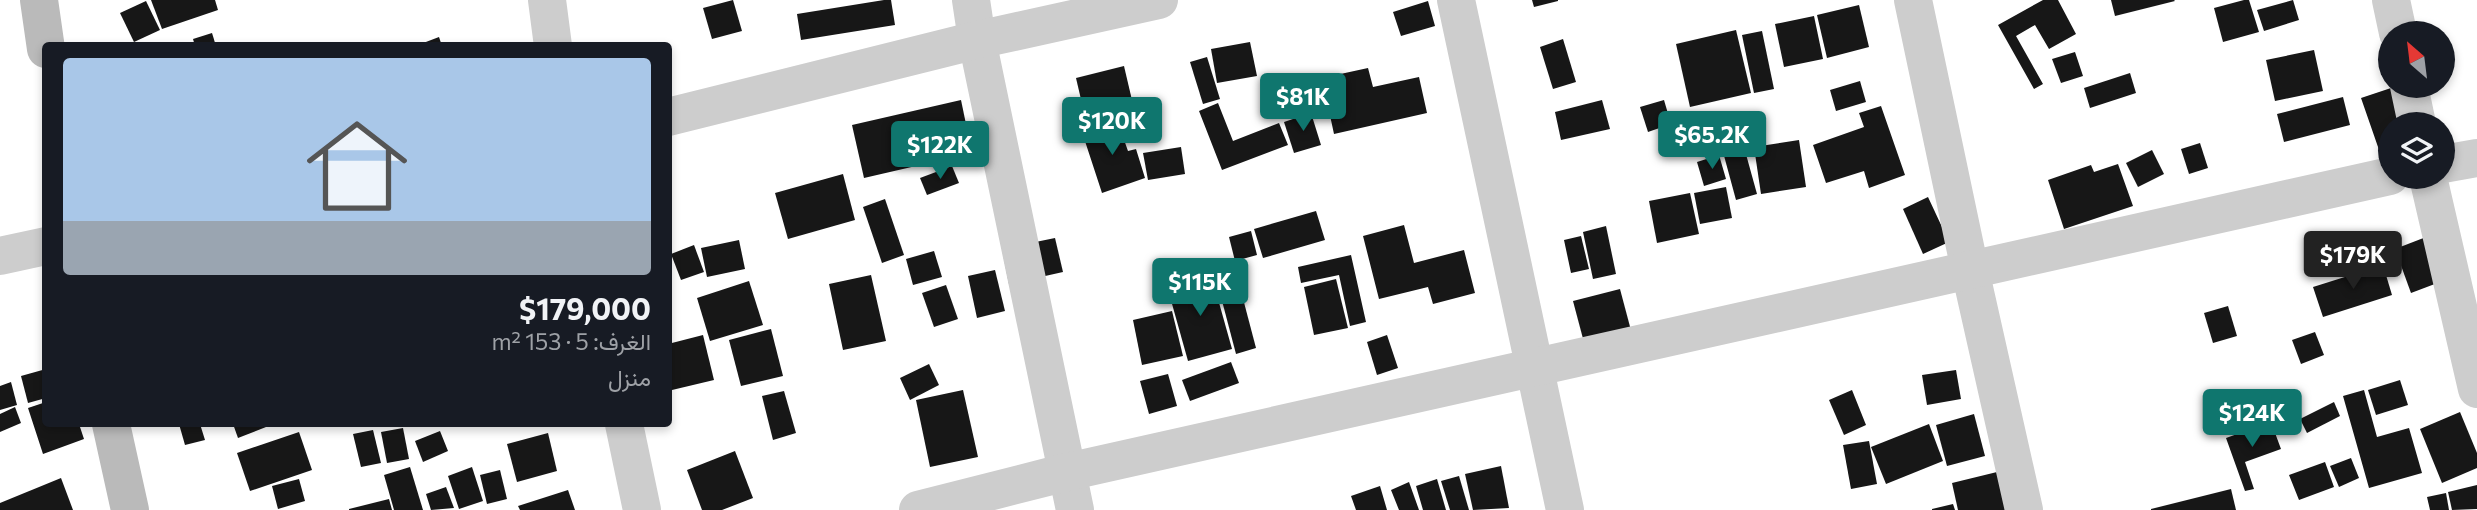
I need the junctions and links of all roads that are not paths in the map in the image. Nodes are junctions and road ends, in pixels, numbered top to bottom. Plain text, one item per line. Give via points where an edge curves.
1 (39, 0) edge
2 (547, 0) edge
3 (971, 0) edge
4 (1159, 0) edge
5 (1456, 0) edge
6 (1913, 0) edge
7 (2392, 0) edge
8 (2396, 21) edge
9 (977, 40) junction
10 (45, 42) edge
11 (552, 42) edge
12 (672, 116) edge
13 (2477, 158) edge
14 (2455, 162) edge
15 (2378, 179) edge
16 (2431, 189) edge
17 (42, 247) edge
18 (0, 256) edge
19 (1969, 270) junction
20 (1532, 368) junction
21 (2477, 389) edge
22 (112, 427) edge
23 (625, 427) edge
24 (1067, 472) junction
25 (130, 510) edge
26 (642, 510) edge
27 (918, 510) edge
28 (1075, 510) edge
29 (1565, 510) edge
30 (2024, 510) edge

1 - 10 street
2 - 11 street
3 - 9 street
4 - 9 street
5 - 20 street
6 - 19 street
7 - 8 street
9 - 12 street
9 - 24 street
13 - 14 street
15 - 19 street
16 - 21 street
17 - 18 street
19 - 20 street
19 - 30 street
20 - 24 street
20 - 29 street
22 - 25 street
23 - 26 street
24 - 27 street
24 - 28 street

